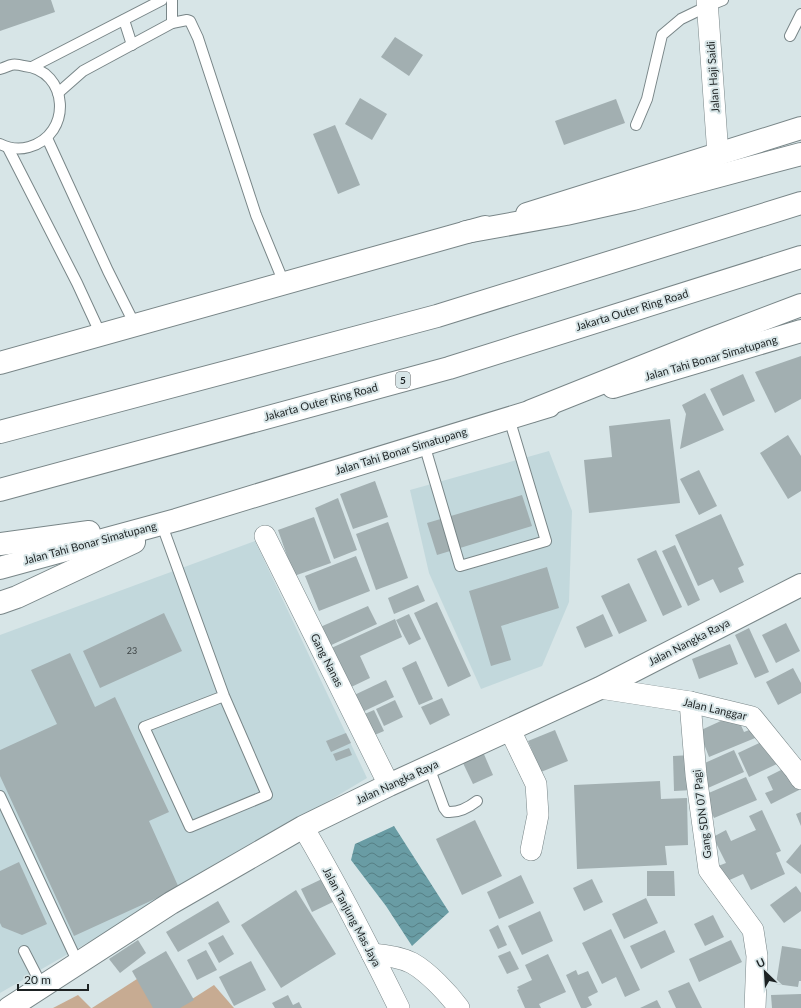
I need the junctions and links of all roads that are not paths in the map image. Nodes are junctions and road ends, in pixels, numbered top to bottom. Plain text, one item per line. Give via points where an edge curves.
1 (162, 0) edge
2 (172, 0) edge
3 (713, 2) edge
4 (801, 14) edge
5 (124, 20) junction
6 (172, 23) junction
7 (790, 36) dead end
8 (132, 45) junction
9 (32, 66) junction
10 (0, 69) edge
11 (58, 93) junction
12 (636, 125) dead end
13 (801, 128) edge
14 (48, 138) junction
15 (4, 146) edge
16 (801, 154) edge
17 (718, 155) junction
18 (801, 203) edge
19 (466, 232) junction
20 (801, 257) edge
21 (284, 283) junction
22 (801, 306) edge
23 (135, 325) junction
24 (801, 331) edge
25 (101, 335) junction
26 (5, 361) edge
27 (531, 411) junction
28 (509, 418) junction
29 (0, 432) edge
30 (424, 444) junction
31 (0, 490) edge
32 (169, 524) junction
33 (265, 536) dead end
34 (0, 544) edge
35 (0, 568) edge
36 (801, 585) edge
37 (0, 603) edge
38 (600, 688) junction
39 (224, 696) junction
40 (690, 702) junction
41 (510, 730) junction
42 (428, 767) junction
43 (801, 779) edge
44 (389, 785) junction
45 (0, 796) edge
46 (477, 801) dead end
47 (302, 828) junction
48 (531, 850) dead end
49 (24, 951) dead end
50 (372, 954) junction
51 (78, 963) junction
52 (42, 986) junction
53 (9, 1008) edge
54 (399, 1008) edge
55 (459, 1008) edge
56 (755, 1008) edge

1 - 5 lane
2 - 6 lane
3 - 12 lane via 681,20 662,35 647,99
3 - 17 street, Jalan Haji Saidi
4 - 7 lane
5 - 8 lane
5 - 9 lane
6 - 8 lane
6 - 21 lane via 190,21 198,38 256,215
8 - 11 lane via 83,71
9 - 10 lane via 13,64
9 - 11 lane via 49,77
11 - 14 lane via 61,109 57,125
13 - 17 main road
14 - 15 lane via 36,146 22,149
14 - 23 lane via 108,272
15 - 25 lane via 77,283
16 - 19 main road via 633,199
17 - 19 main road
18 - 29 main road via 437,316
19 - 21 main road
20 - 31 main road, Jakarta Outer Ring Road / 5 via 449,368
21 - 23 main road
22 - 27 main road
23 - 25 main road
24 - 27 main road, Jalan Tahi Bonar Simatupang
25 - 26 main road
27 - 28 main road, Jalan Tahi Bonar Simatupang
28 - 30 main road, Jalan Tahi Bonar Simatupang
28 - 30 lane via 546,541 460,566
30 - 32 main road, Jalan Tahi Bonar Simatupang
32 - 34 main road
32 - 35 main road, Jalan Tahi Bonar Simatupang
32 - 37 main road
32 - 39 lane
33 - 44 street, Gang Nanas
36 - 38 main road, Jalan Nangka Raya
38 - 40 street, Jalan Langgar
38 - 41 main road, Jalan Nangka Raya
39 - 39 lane via 267,795 190,827 144,727
40 - 43 street, Jalan Langgar via 752,717
40 - 56 street, Gang SDN 07 Pagi via 696,774 709,870 753,930 757,956
41 - 42 main road, Jalan Nangka Raya
41 - 48 street via 536,784 538,815
42 - 44 main road, Jalan Nangka Raya
42 - 46 lane via 447,812 455,812
44 - 47 main road, Jalan Nangka Raya
45 - 51 lane
47 - 50 street, Jalan Tanjung Mas Jaya via 323,861
47 - 51 main road, Jalan Nangka Raya via 171,903
49 - 52 lane
50 - 54 street, Jalan Tanjung Mas Jaya
50 - 55 street via 412,963 448,993
51 - 52 main road, Jalan Nangka Raya
52 - 53 main road, Jalan Nangka Raya

